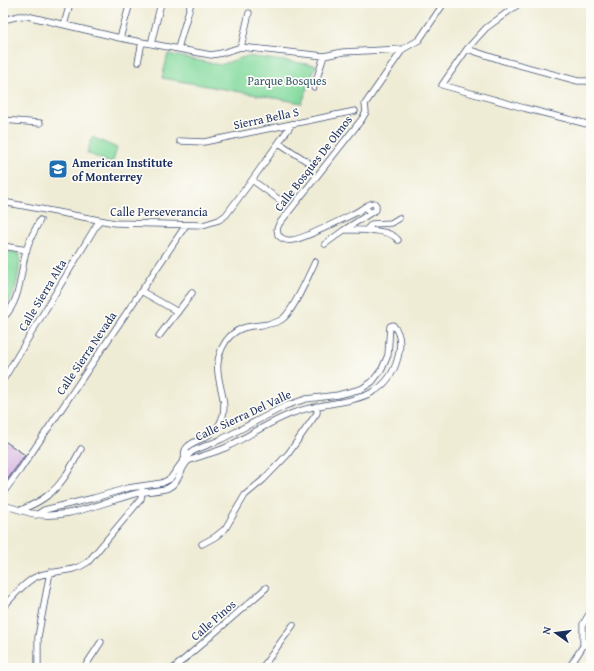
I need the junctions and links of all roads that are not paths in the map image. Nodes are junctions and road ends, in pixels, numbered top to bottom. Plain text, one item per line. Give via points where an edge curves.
1 (70, 3) edge
2 (130, 3) edge
3 (161, 3) edge
4 (191, 3) edge
5 (444, 3) edge
6 (520, 3) edge
7 (249, 13) dead end
8 (3, 20) edge
9 (64, 25) junction
10 (120, 38) junction
11 (142, 42) junction
12 (151, 44) junction
13 (241, 46) junction
14 (178, 48) junction
15 (403, 49) junction
16 (467, 49) junction
17 (324, 56) junction
18 (138, 62) dead end
19 (591, 81) edge
20 (314, 88) dead end
21 (356, 111) dead end
22 (3, 120) edge
23 (40, 123) dead end
24 (292, 124) junction
25 (591, 125) edge
26 (180, 141) dead end
27 (279, 143) junction
28 (308, 162) dead end
29 (252, 180) junction
30 (281, 201) dead end
31 (3, 202) edge
32 (399, 218) dead end
33 (40, 220) dead end
34 (99, 221) junction
35 (186, 225) junction
36 (344, 230) junction
37 (366, 230) junction
38 (398, 240) dead end
39 (325, 244) dead end
40 (3, 246) edge
41 (26, 250) junction
42 (315, 262) dead end
43 (141, 291) junction
44 (192, 293) dead end
45 (178, 312) junction
46 (3, 318) edge
47 (160, 336) dead end
48 (3, 380) edge
49 (317, 406) junction
50 (81, 449) dead end
51 (185, 460) junction
52 (142, 489) junction
53 (3, 493) edge
54 (3, 505) edge
55 (21, 510) junction
56 (202, 544) dead end
57 (50, 572) junction
58 (266, 588) dead end
59 (3, 607) edge
60 (591, 610) edge
61 (293, 625) dead end
62 (591, 640) edge
63 (101, 642) dead end
64 (583, 646) junction
65 (38, 668) edge
66 (84, 668) edge
67 (174, 668) edge
68 (262, 668) edge
69 (569, 668) edge

1 - 9 street
2 - 10 street
3 - 12 street
4 - 14 street
5 - 15 street, Calle Bosques De Olmos via 419,40
6 - 16 street via 491,24
7 - 13 street
8 - 9 street via 23,15
9 - 10 street
10 - 11 street
11 - 12 street
11 - 18 street
12 - 14 street
13 - 14 street via 211,55
13 - 17 street
15 - 17 street via 343,52
15 - 36 street, Calle Bosques De Olmos via 365,104 366,112 362,119 277,228 278,235 284,239 300,238 367,206 369,212 372,212
16 - 19 street via 578,81
16 - 25 street via 442,85
17 - 20 street
21 - 24 street, Sierra Bella S
22 - 23 street
24 - 26 street, Sierra Bella S via 204,142
24 - 27 street, Calle Perseverancia
27 - 28 street
27 - 29 street, Calle Perseverancia
29 - 30 street
29 - 35 street, Calle Perseverancia via 226,215 219,220 203,225
31 - 34 street, Calle Perseverancia
32 - 37 street via 391,223 372,224
33 - 41 street
34 - 35 street, Calle Perseverancia via 116,224
34 - 48 street, Calle Sierra Alta
35 - 43 street, Calle Sierra Nevada
36 - 37 street
36 - 39 street
37 - 38 street via 386,233
40 - 41 street
41 - 46 street via 17,296
42 - 51 street via 285,317 240,329 227,340 219,357 217,370 223,401 222,418 213,432 188,445 184,452
43 - 45 street
43 - 53 street, Calle Sierra Nevada
44 - 45 street
45 - 47 street
49 - 51 street, Calle Sierra Del Valle via 292,413 224,448
49 - 51 street, Calle Sierra Del Valle via 357,399 382,386 394,370 400,350 399,338 393,325 389,329 388,355 382,370 367,386 354,392 306,399 285,406 193,451
49 - 56 street via 317,413 288,454 245,495 225,529
50 - 55 street via 55,489 40,501
51 - 52 street, Calle Sierra Del Valle via 179,477 172,485 164,489
52 - 55 street, Calle Sierra Del Valle via 64,514 48,516
52 - 57 street via 141,499 88,562 70,570
54 - 55 street, Calle Sierra Del Valle
57 - 59 street via 32,579
57 - 65 street via 38,637
58 - 67 street, Calle Pinos
60 - 64 street via 583,624
61 - 68 street
62 - 64 street
63 - 66 street
64 - 69 street

